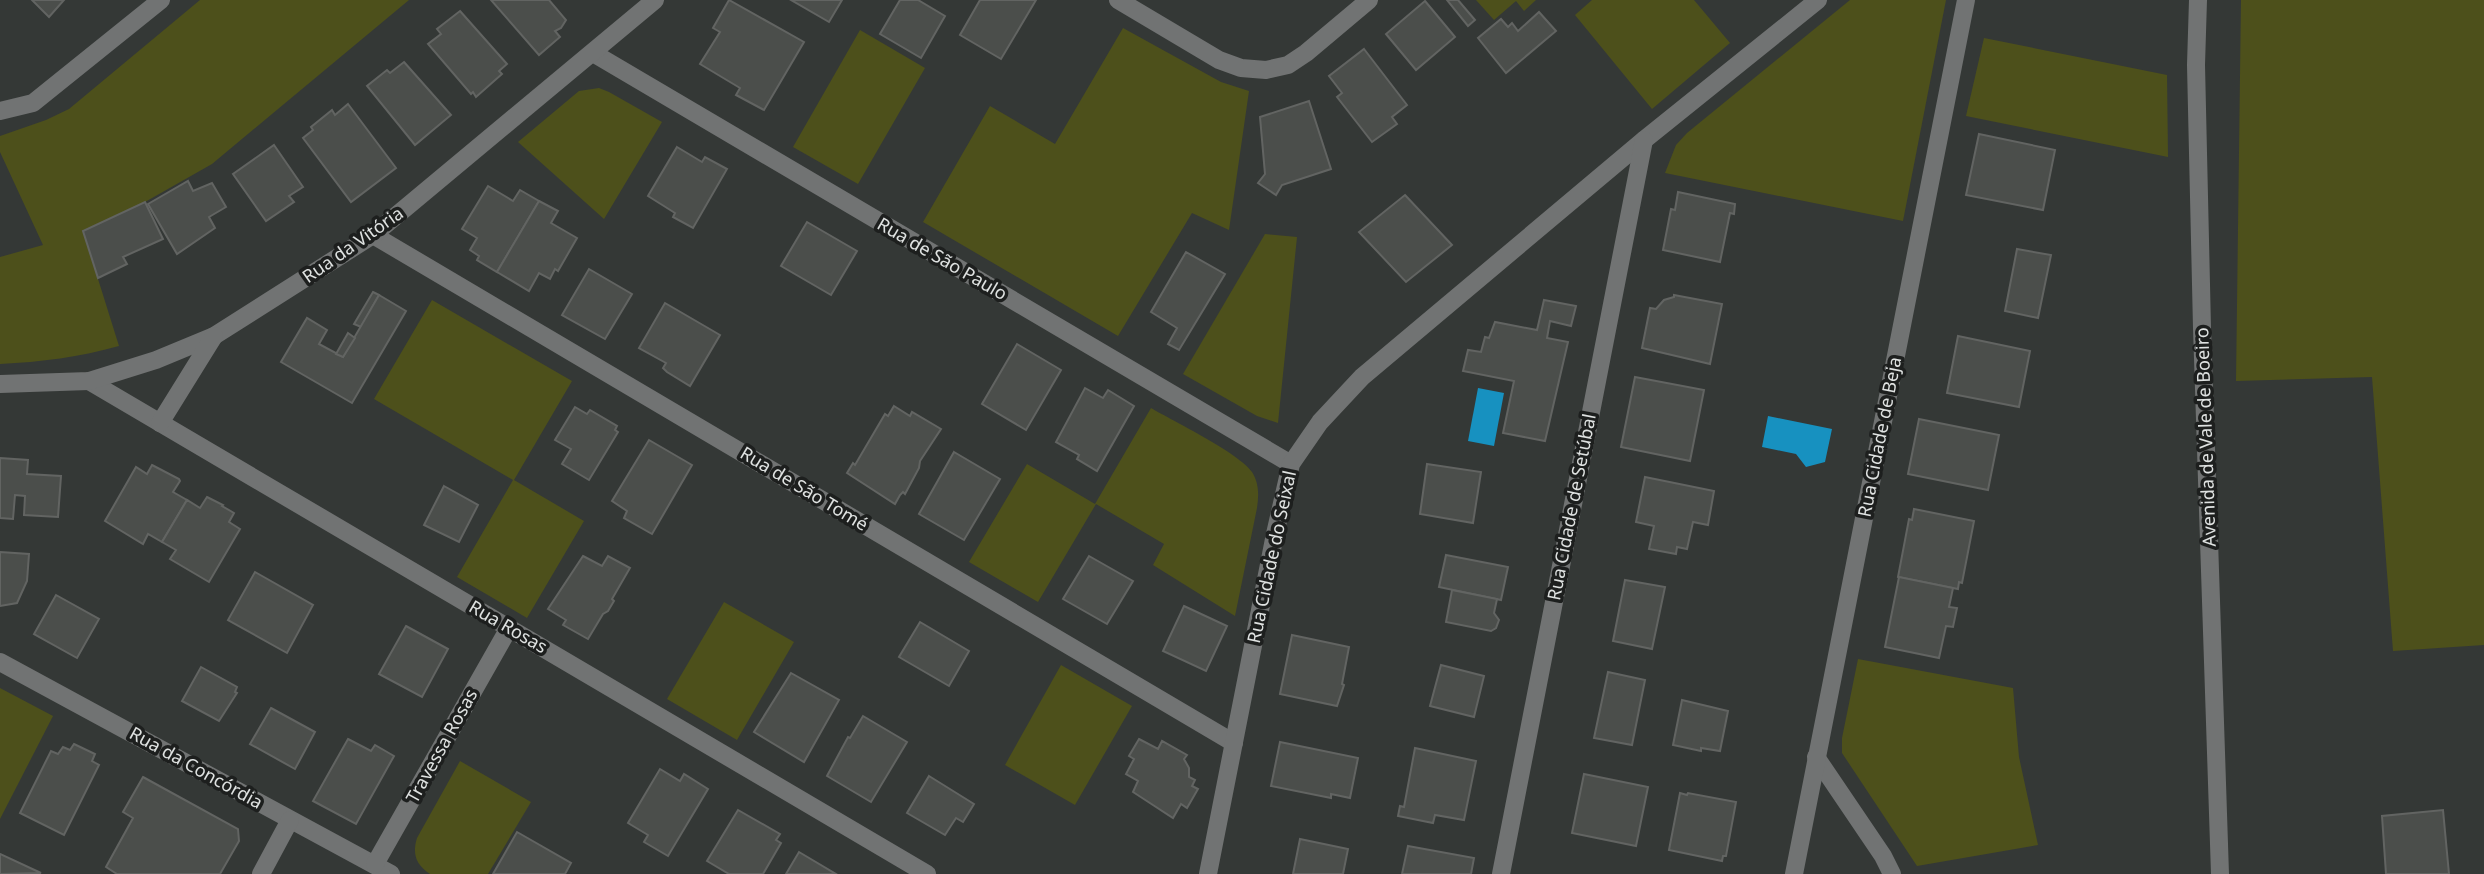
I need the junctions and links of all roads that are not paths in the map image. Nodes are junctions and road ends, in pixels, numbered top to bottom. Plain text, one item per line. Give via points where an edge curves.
1 (161, 0) edge
2 (655, 0) edge
3 (1118, 0) edge
4 (1368, 0) edge
5 (1818, 0) edge
6 (1966, 0) edge
7 (2199, 0) edge
8 (593, 53) junction
9 (0, 111) edge
10 (1644, 141) junction
11 (373, 235) junction
12 (214, 336) junction
13 (89, 381) junction
14 (0, 384) edge
15 (160, 423) junction
16 (1291, 464) junction
17 (509, 628) junction
18 (0, 662) edge
19 (1234, 743) junction
20 (1816, 757) junction
21 (290, 820) junction
22 (375, 864) junction
23 (261, 874) edge
24 (391, 874) edge
25 (927, 874) edge
26 (1208, 874) edge
27 (1501, 874) edge
28 (1794, 874) edge
29 (1892, 874) edge
30 (2220, 874) edge

1 - 9 street via 33,103
2 - 8 street, Rua da Vitória
3 - 4 street via 1219,60 1266,70 1288,65 1306,53
5 - 10 street
6 - 20 street, Rua Cidade de Beja
7 - 30 street, Avenida de Vale de Boeiro via 2196,65 2202,328
8 - 11 street, Rua da Vitória
8 - 16 street, Rua de São Paulo
10 - 16 street, Rua Cidade do Seixal via 1362,377 1320,422
10 - 27 street, Rua Cidade de Setúbal
11 - 12 street, Rua da Vitória
11 - 19 street, Rua de São Tomé
12 - 13 street, Rua da Vitória
12 - 15 street
13 - 14 street, Rua da Vitória
13 - 15 street, Rua Rosas
15 - 17 street, Rua Rosas
16 - 19 street, Rua Cidade do Seixal
17 - 22 street, Travessa Rosas
17 - 25 street, Rua Rosas
18 - 21 street, Rua da Concórdia
19 - 26 street, Rua Cidade do Seixal
20 - 28 street, Rua Cidade de Beja
20 - 29 street
21 - 22 street, Rua da Concórdia
21 - 23 street
22 - 24 street, Rua da Concórdia

